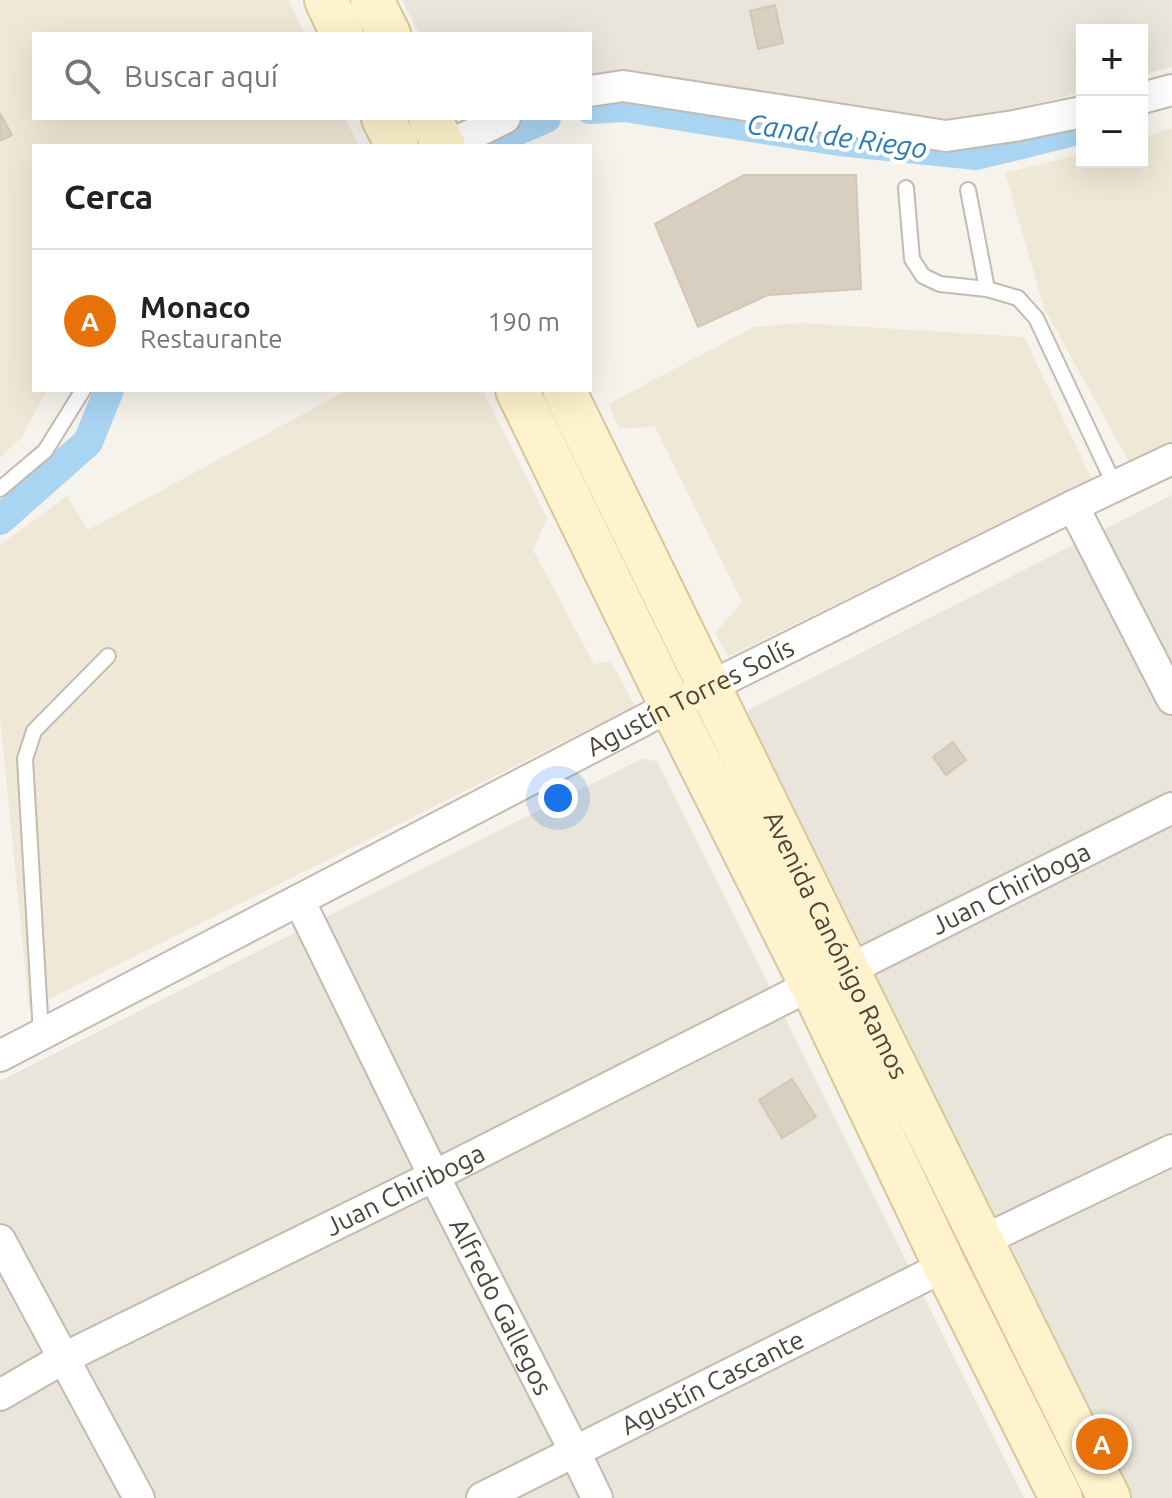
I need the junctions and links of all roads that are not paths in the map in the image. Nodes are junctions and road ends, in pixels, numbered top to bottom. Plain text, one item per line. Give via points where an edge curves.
1 (326, 0) edge
2 (372, 0) edge
3 (341, 32) edge
4 (388, 32) edge
5 (1172, 90) edge
6 (592, 91) edge
7 (1148, 96) edge
8 (1076, 113) edge
9 (384, 120) edge
10 (431, 120) edge
11 (501, 120) edge
12 (396, 144) edge
13 (445, 144) edge
14 (450, 144) edge
15 (906, 188) dead end
16 (968, 190) dead end
17 (987, 289) junction
18 (82, 392) edge
19 (518, 392) edge
20 (565, 392) edge
21 (1172, 459) edge
22 (1115, 486) junction
23 (0, 489) edge
24 (1073, 506) junction
25 (108, 656) dead end
26 (711, 688) junction
27 (1172, 699) edge
28 (671, 706) junction
29 (1172, 808) edge
30 (299, 900) junction
31 (829, 977) junction
32 (41, 1034) junction
33 (0, 1056) edge
34 (1172, 1150) edge
35 (434, 1176) junction
36 (0, 1240) edge
37 (982, 1241) junction
38 (945, 1266) junction
39 (64, 1358) junction
40 (0, 1395) edge
41 (575, 1452) junction
42 (139, 1498) edge
43 (482, 1498) edge
44 (597, 1498) edge
45 (1061, 1498) edge
46 (1109, 1498) edge

1 - 3 main road
2 - 4 main road
5 - 7 street
6 - 8 street via 623,86 946,136
9 - 12 main road
10 - 13 main road
11 - 14 street
15 - 17 lane via 912,259 923,276 940,284
16 - 17 lane
17 - 22 lane via 1018,298 1036,318
18 - 23 lane via 45,451
19 - 28 main road, Avenida Canónigo Ramos
20 - 26 main road, Avenida Canónigo Ramos
21 - 22 street, Agustín Torres Solís
22 - 24 street, Agustín Torres Solís
24 - 26 street, Agustín Torres Solís
24 - 27 street
25 - 32 lane via 34,731 25,759
26 - 28 street, Agustín Torres Solís
26 - 31 main road, Avenida Canónigo Ramos
28 - 30 street, Agustín Torres Solís
28 - 31 main road, Avenida Canónigo Ramos
29 - 31 street, Juan Chiriboga
30 - 32 street, Agustín Torres Solís
30 - 35 street, Alfredo Gallegos
31 - 35 street, Juan Chiriboga
31 - 37 main road, Avenida Canónigo Ramos
31 - 38 main road, Avenida Canónigo Ramos
32 - 33 street, Agustín Torres Solís
34 - 37 street
35 - 39 street, Juan Chiriboga
35 - 41 street, Alfredo Gallegos
36 - 39 street
37 - 46 main road, Avenida Canónigo Ramos
38 - 41 street, Agustín Cascante
38 - 45 main road, Avenida Canónigo Ramos
39 - 40 street, Juan Chiriboga
39 - 42 street
41 - 43 street, Agustín Cascante
41 - 44 street, Alfredo Gallegos

